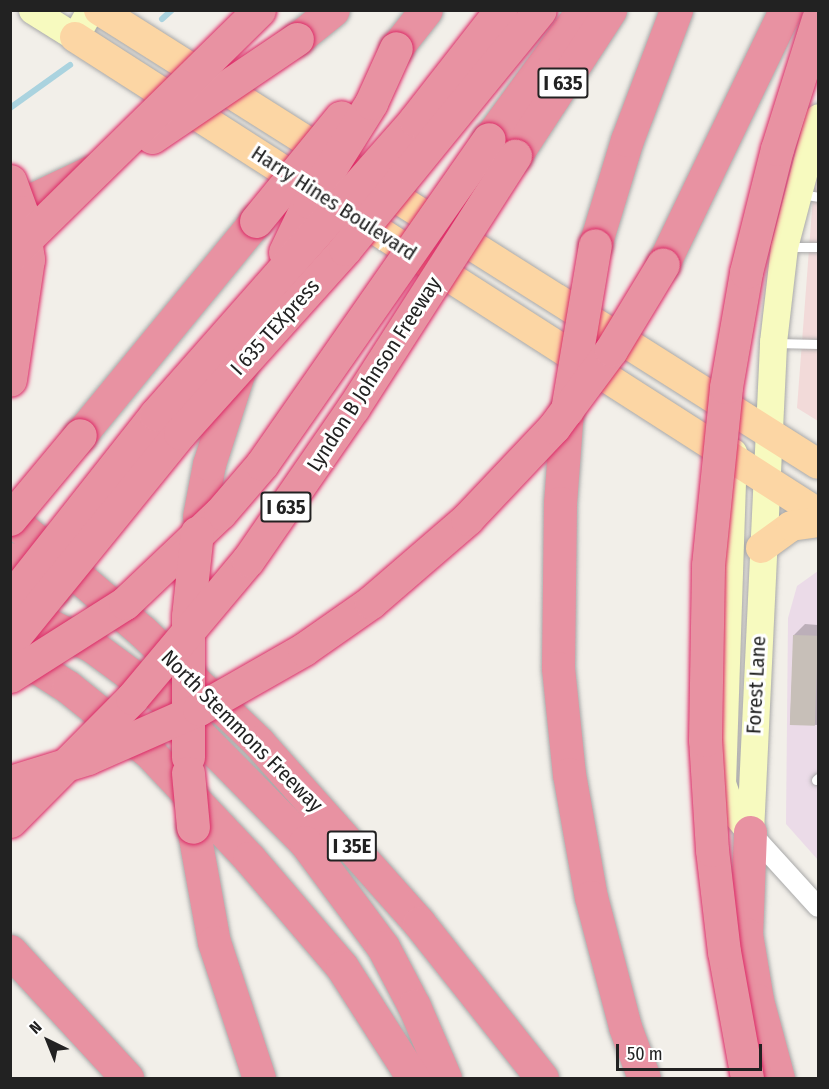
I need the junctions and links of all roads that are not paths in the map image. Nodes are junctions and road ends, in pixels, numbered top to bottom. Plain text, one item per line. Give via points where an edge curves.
1 (32, 10) edge
2 (90, 10) edge
3 (99, 10) edge
4 (259, 10) edge
5 (333, 10) edge
6 (426, 10) edge
7 (501, 10) edge
8 (540, 10) edge
9 (583, 10) edge
10 (610, 10) edge
11 (676, 10) edge
12 (785, 10) edge
13 (819, 19) edge
14 (75, 37) junction
15 (396, 48) junction
16 (819, 117) edge
17 (502, 147) junction
18 (10, 181) edge
19 (807, 195) edge
20 (10, 210) edge
21 (784, 247) junction
22 (819, 247) edge
23 (10, 255) edge
24 (773, 342) junction
25 (819, 344) edge
26 (10, 380) edge
27 (740, 414) junction
28 (768, 431) junction
29 (732, 458) junction
30 (819, 464) edge
31 (763, 478) junction
32 (819, 513) edge
33 (10, 519) edge
34 (819, 522) edge
35 (761, 548) junction
36 (10, 559) edge
37 (10, 599) edge
38 (10, 606) edge
39 (142, 631) junction
40 (10, 642) edge
41 (10, 650) edge
42 (10, 676) edge
43 (10, 782) edge
44 (10, 821) edge
45 (750, 832) junction
46 (819, 907) edge
47 (10, 951) edge
48 (128, 1078) edge
49 (259, 1078) edge
50 (413, 1078) edge
51 (445, 1078) edge
52 (542, 1078) edge
53 (644, 1078) edge
54 (747, 1078) edge
55 (778, 1078) edge

1 - 14 main road, Harry Hines Boulevard
2 - 14 main road
3 - 27 main road, Harry Hines Boulevard
4 - 23 highway, bridge
5 - 20 highway, bridge via 297,39 144,142 55,192
6 - 15 highway
7 - 37 highway, I 635 TEXpress, bridge via 415,120 156,414
8 - 40 highway, I 635 TEXpress, bridge via 345,249 180,433
9 - 17 highway
10 - 17 highway, Lyndon B Johnson Freeway / I 635
11 - 53 highway, bridge via 627,140 595,246 567,410 560,515 558,656 569,774 591,897 625,1027
12 - 43 highway, bridge via 689,215 638,308 588,384 499,488 421,562 371,602 248,683 142,736
13 - 54 highway, bridge via 777,149 746,272 726,387 708,565 705,740 712,850 724,952
14 - 29 main road, Harry Hines Boulevard
15 - 33 highway, bridge
15 - 49 highway, bridge via 371,103 309,201 285,252 223,415 199,516 188,616 188,765 193,827 214,942
16 - 19 main road, Forest Lane
17 - 42 highway, bridge via 262,464 220,513 125,603
17 - 44 highway, Lyndon B Johnson Freeway / I 635, bridge via 347,417 242,568 139,690
18 - 26 highway, bridge via 21,212 28,259
19 - 21 main road, Forest Lane
21 - 22 lane
21 - 24 main road, Forest Lane
24 - 25 lane
24 - 28 main road, Forest Lane
27 - 28 main road, Harry Hines Boulevard
27 - 29 main road, Forest Lane
28 - 30 main road, Harry Hines Boulevard
28 - 31 main road, Forest Lane
29 - 31 main road, Harry Hines Boulevard
29 - 45 main road, Forest Lane via 732,557 722,783 731,808
31 - 32 main road, Harry Hines Boulevard
31 - 35 main road, Forest Lane
33 - 39 highway, North Stemmons Freeway / I 35E
34 - 35 main road via 791,526
35 - 45 main road, Forest Lane
36 - 39 highway via 109,625
38 - 51 highway via 92,646 164,699 305,843 383,947
39 - 52 highway, North Stemmons Freeway / I 35E via 313,801 419,923
41 - 50 highway via 68,687 150,753 249,858 342,967
45 - 46 street
45 - 55 highway via 746,933 757,1000
47 - 48 highway

